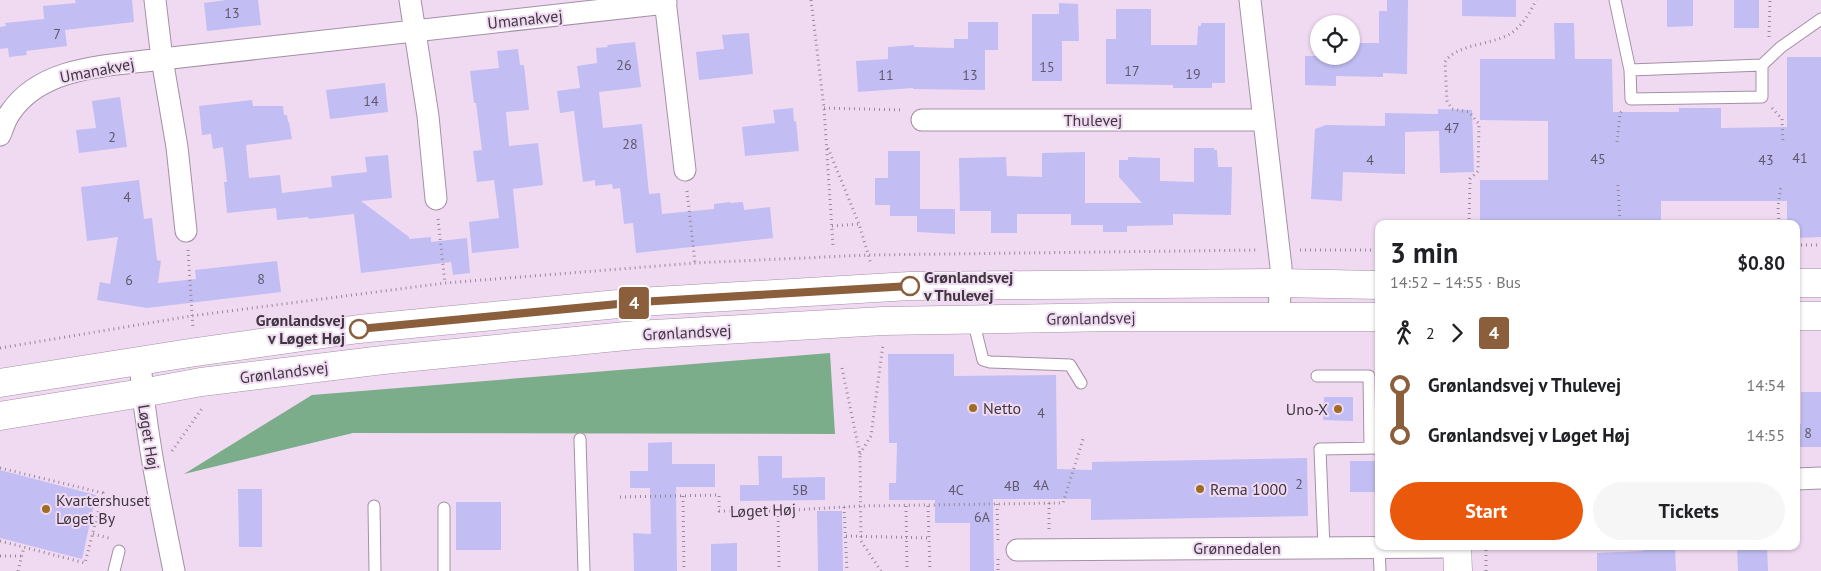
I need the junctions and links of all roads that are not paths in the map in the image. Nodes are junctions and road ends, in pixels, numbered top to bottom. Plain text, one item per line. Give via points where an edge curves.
1 (155, 0) edge
2 (410, 0) edge
3 (1250, 0) edge
4 (1615, 0) edge
5 (666, 2) edge
6 (1821, 19) edge
7 (414, 31) junction
8 (162, 58) junction
9 (1762, 65) junction
10 (1630, 70) junction
11 (922, 120) road end
12 (1264, 120) junction
13 (0, 135) edge
14 (685, 170) road end
15 (436, 199) road end
16 (186, 230) road end
17 (1280, 283) junction
18 (1800, 283) edge
19 (1821, 283) edge
20 (1375, 285) edge
21 (1279, 316) junction
22 (1800, 316) edge
23 (1821, 316) edge
24 (1375, 317) edge
25 (973, 320) junction
26 (140, 361) junction
27 (1317, 376) dead end
28 (1081, 382) dead end
29 (0, 383) edge
30 (142, 393) junction
31 (0, 416) edge
32 (580, 440) dead end
33 (1374, 448) edge
34 (1821, 478) edge
35 (1800, 479) edge
36 (374, 506) dead end
37 (444, 508) dead end
38 (1324, 548) junction
39 (1375, 548) edge
40 (1016, 550) dead end
41 (1379, 550) edge
42 (1402, 550) edge
43 (119, 551) dead end
44 (1458, 555) edge
45 (114, 571) edge
46 (174, 571) edge
47 (375, 571) edge
48 (444, 571) edge
49 (584, 571) edge
50 (1380, 571) edge

1 - 8 street
2 - 7 street
3 - 12 street
4 - 10 lane
5 - 7 street, Umanakvej
5 - 14 street, Umanakvej
6 - 9 lane via 1781,47
7 - 8 street, Umanakvej
7 - 15 street via 428,116
8 - 13 street, Umanakvej via 54,77 29,92 10,114
8 - 16 street via 177,147
9 - 10 lane
9 - 10 lane via 1762,97 1631,99
11 - 12 street, Thulevej
12 - 17 street via 1281,267
17 - 20 street, Grønlandsvej
17 - 21 street
17 - 26 street, Grønlandsvej via 874,288 639,302 382,326
18 - 19 street
21 - 24 street, Grønlandsvej
21 - 25 street, Grønlandsvej
22 - 23 street
25 - 28 lane via 983,360 1070,365
25 - 30 street, Grønlandsvej via 883,321 636,335 383,360 201,382
26 - 29 street, Grønlandsvej
26 - 30 street, Løget Høj
27 - 33 lane via 1369,376
30 - 31 street, Grønlandsvej
30 - 46 street, Løget Høj
32 - 49 lane
33 - 38 lane via 1320,449
34 - 35 street
36 - 47 lane
37 - 48 lane
38 - 39 street, Grønnedalen
38 - 40 street, Grønnedalen
41 - 50 lane
42 - 44 street, Grønnedalen
43 - 45 lane

